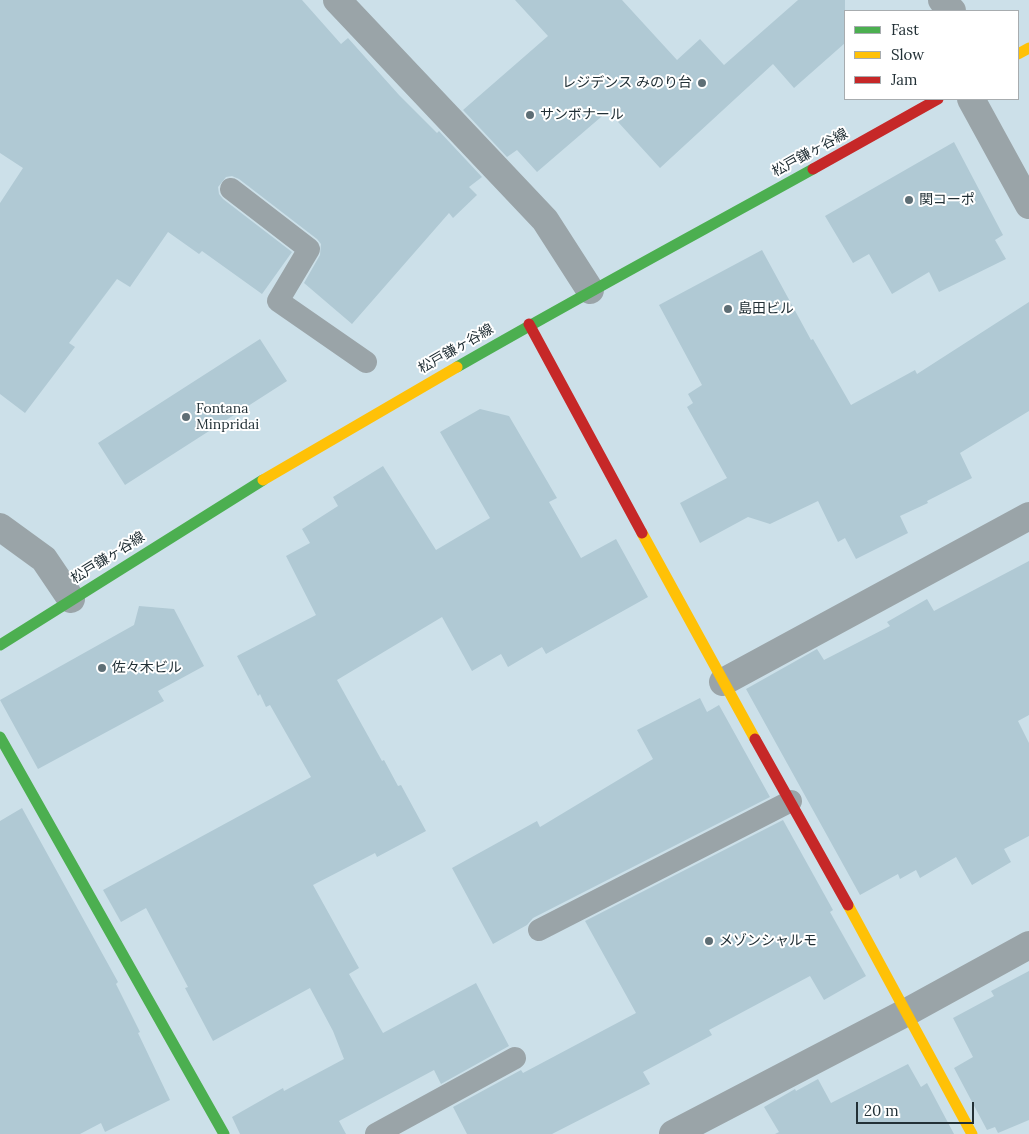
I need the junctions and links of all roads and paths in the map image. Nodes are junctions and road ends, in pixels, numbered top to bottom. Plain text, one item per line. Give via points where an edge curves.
1 (337, 0) edge
2 (942, 0) edge
3 (951, 10) edge
4 (936, 100) edge
5 (973, 100) edge
6 (231, 189) dead end
7 (1029, 205) edge
8 (590, 290) junction
9 (529, 324) junction
10 (366, 362) dead end
11 (1029, 516) edge
12 (0, 527) edge
13 (71, 599) junction
14 (0, 645) edge
15 (723, 682) junction
16 (0, 737) edge
17 (791, 801) junction
18 (539, 930) dead end
19 (1029, 945) edge
20 (907, 1012) junction
21 (515, 1058) dead end
22 (224, 1134) edge
23 (376, 1134) edge
24 (673, 1134) edge
25 (972, 1134) edge

1 - 8 street via 544,220
2 - 3 street
4 - 8 street, 松戸鎌ヶ谷線
5 - 7 street
6 - 10 lane via 309,249 278,301
8 - 9 street, 松戸鎌ヶ谷線
9 - 13 street, 松戸鎌ヶ谷線 via 297,459
9 - 15 street
11 - 15 street
12 - 13 street via 44,559
13 - 14 street, 松戸鎌ヶ谷線
15 - 17 street
16 - 22 street
17 - 18 lane
17 - 20 street
19 - 20 street
20 - 24 street
20 - 25 street
21 - 23 lane

